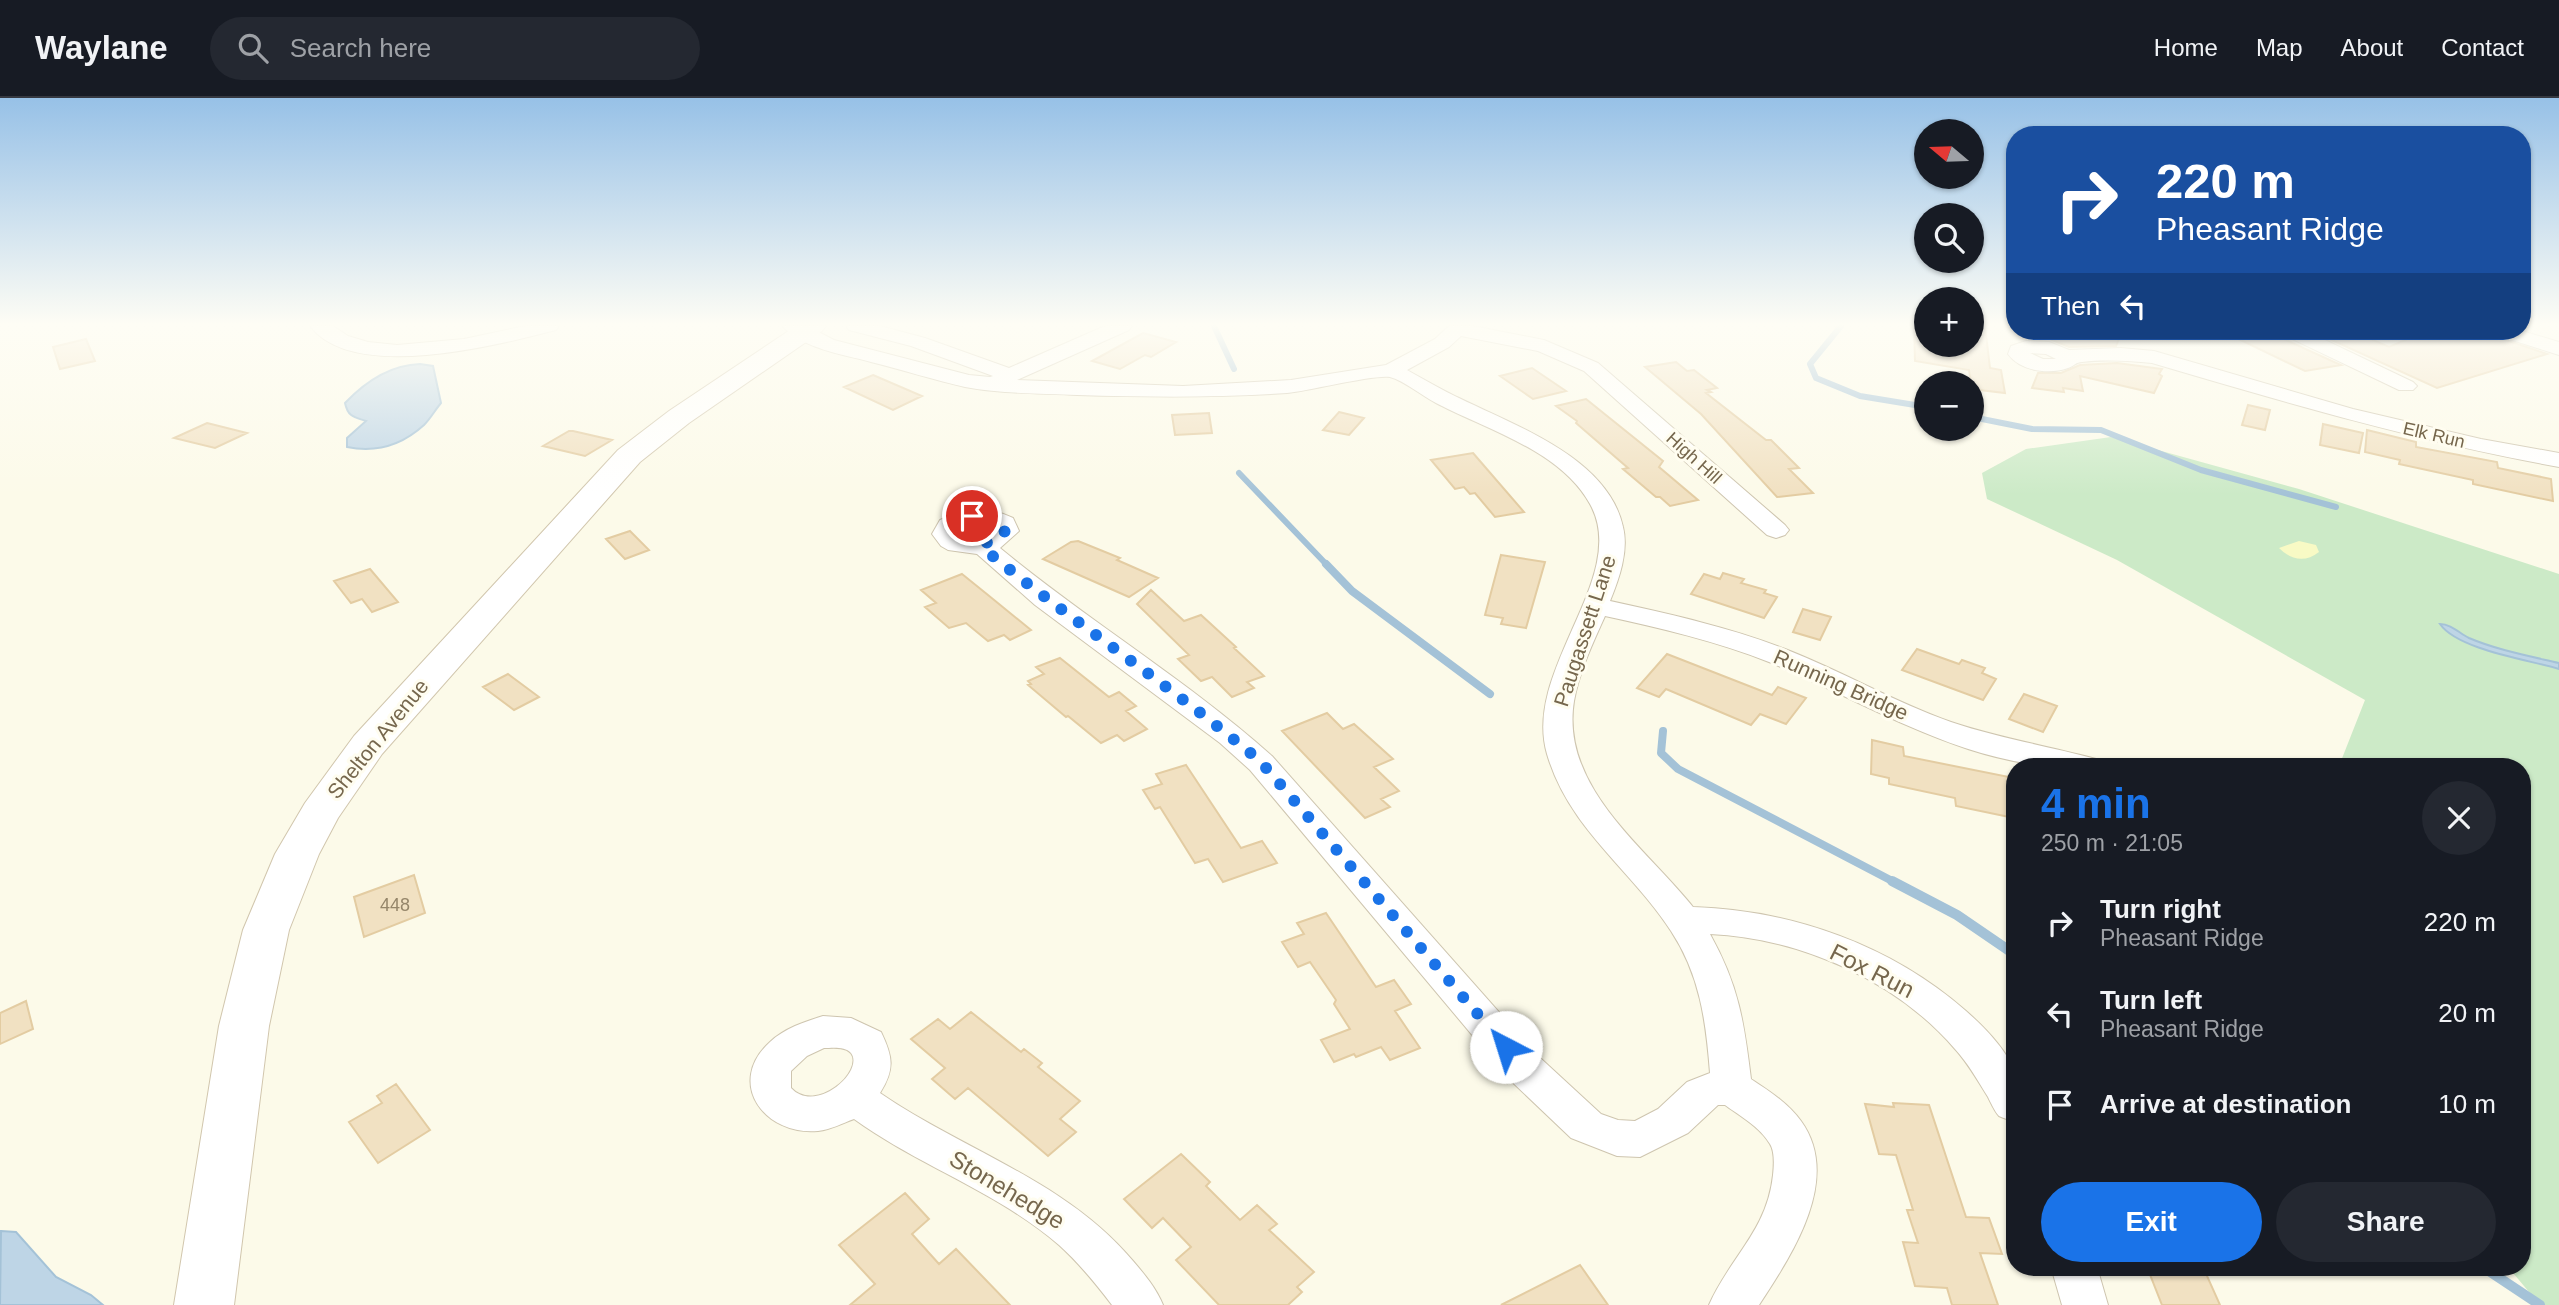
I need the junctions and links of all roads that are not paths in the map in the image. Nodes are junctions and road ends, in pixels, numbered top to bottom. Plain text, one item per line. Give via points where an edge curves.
1 (727, 382) edge
2 (1012, 382) edge
3 (1315, 382) edge
4 (1416, 382) edge
5 (1607, 382) edge
6 (2240, 382) edge
7 (2398, 382) edge
8 (2406, 386) dead end
9 (2559, 460) edge
10 (1776, 530) dead end
11 (982, 545) dead end
12 (1596, 606) junction
13 (2053, 758) edge
14 (1683, 920) junction
15 (1732, 1088) junction
16 (2006, 1093) edge
17 (854, 1097) dead end
18 (2077, 1276) edge
19 (204, 1305) edge
20 (1140, 1305) edge
21 (1732, 1305) edge
22 (2085, 1305) edge

1 - 19 main road, Shelton Avenue via 629,456 368,745 320,813 288,872 261,949 244,1026
2 - 3 street via 1159,391
4 - 12 street, Paugassett Lane via 1533,442 1559,458 1591,489 1612,524 1613,535
5 - 10 street, High Hill
6 - 9 street, Elk Run via 2369,420
7 - 8 street
11 - 15 street via 1045,599 1261,762 1522,1067 1586,1126 1617,1139 1640,1139 1673,1121 1701,1094
12 - 13 street, Running Bridge via 1746,644 1942,730
12 - 14 street, Paugassett Lane via 1559,697 1559,743 1581,796
14 - 15 street, Paugassett Lane via 1713,975 1727,1035
14 - 16 street, Fox Run via 1769,928 1886,973 1963,1031
15 - 21 street via 1773,1118 1788,1135 1795,1156 1789,1212
17 - 20 street, Stonehedge via 1062,1221 1089,1244
18 - 22 street

